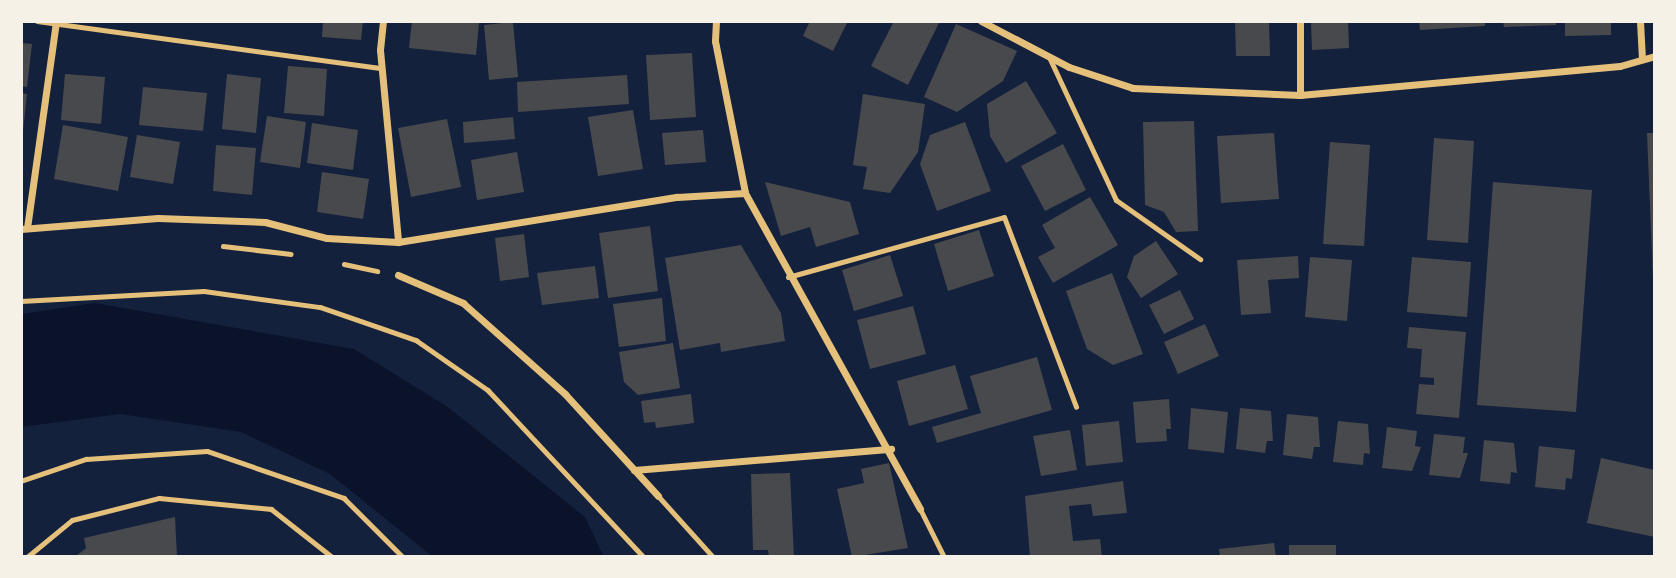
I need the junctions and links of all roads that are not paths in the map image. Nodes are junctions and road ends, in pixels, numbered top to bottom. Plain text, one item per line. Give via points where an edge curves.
1 (37, 21) edge
2 (383, 21) edge
3 (716, 21) edge
4 (981, 21) edge
5 (1300, 21) edge
6 (1640, 21) edge
7 (55, 22) edge
8 (1049, 57) junction
9 (1655, 57) edge
10 (1642, 59) junction
11 (382, 68) junction
12 (1300, 95) junction
13 (745, 193) junction
14 (24, 229) edge
15 (398, 242) junction
16 (1200, 259) dead end
17 (398, 275) road end
18 (788, 277) junction
19 (1076, 407) dead end
20 (891, 449) junction
21 (635, 470) junction
22 (658, 496) joint
23 (920, 509) joint
24 (27, 557) edge
25 (331, 557) edge
26 (713, 557) edge
27 (944, 557) edge

1 - 7 lane
2 - 11 street
3 - 13 street via 715,41
4 - 8 street
5 - 12 street
6 - 10 street
7 - 11 lane
7 - 14 street
8 - 12 street via 1133,88
8 - 16 lane via 1116,200
9 - 10 street
10 - 12 street via 1620,66
11 - 15 street
13 - 15 street via 677,197
13 - 18 street
14 - 15 street via 158,218 225,220 265,222 327,238
17 - 21 street via 463,303 565,394
18 - 19 lane via 1004,217
18 - 20 street
20 - 21 street
20 - 23 street
21 - 22 street
22 - 26 lane
23 - 27 lane
24 - 25 lane via 72,520 159,498 271,509

